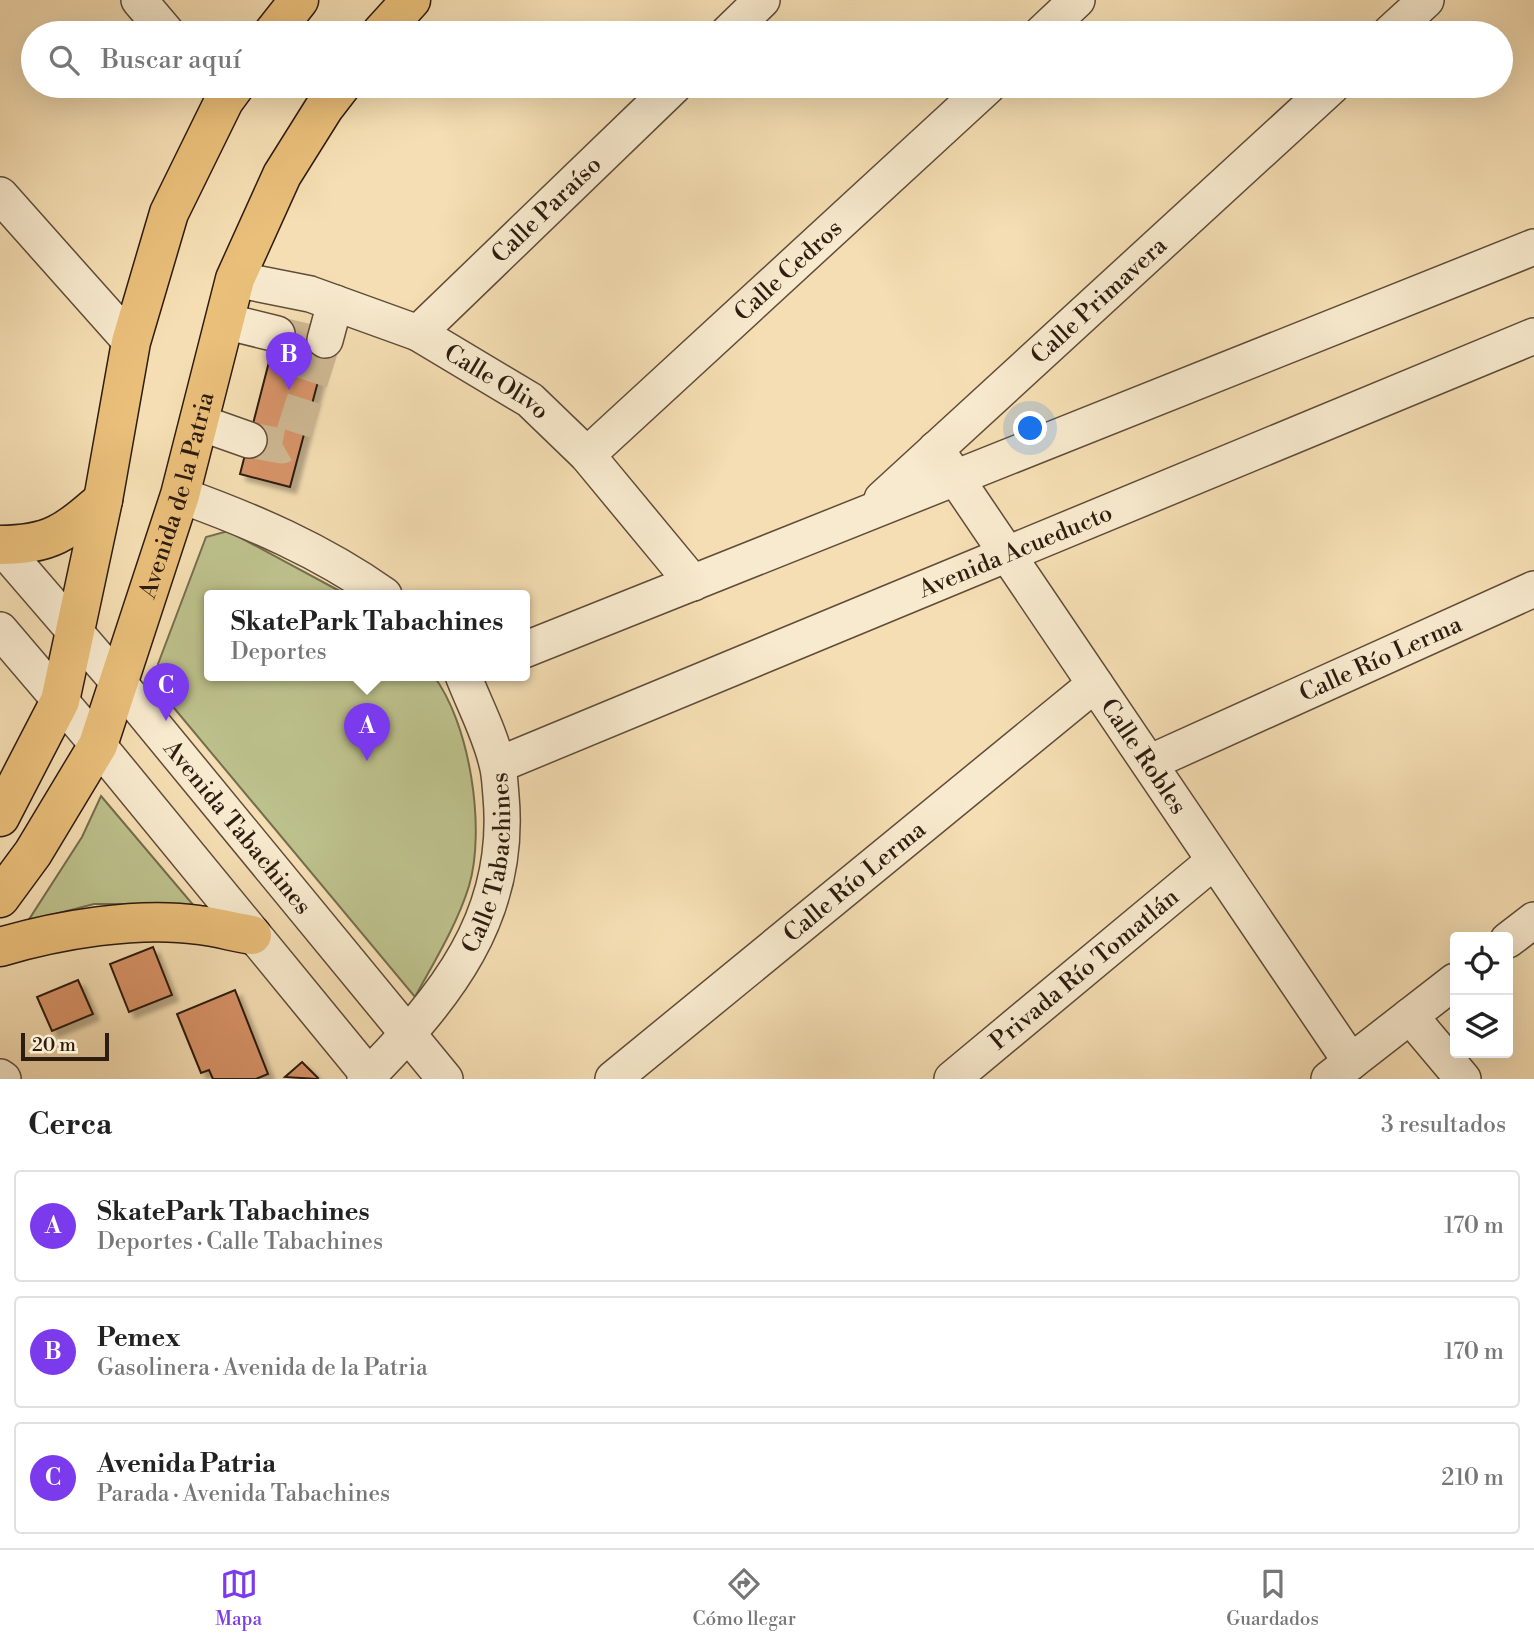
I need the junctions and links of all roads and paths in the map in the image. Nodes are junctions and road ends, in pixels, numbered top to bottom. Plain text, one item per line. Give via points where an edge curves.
1 (139, 0) edge
2 (299, 0) edge
3 (411, 0) edge
4 (762, 0) edge
5 (1077, 0) edge
6 (1426, 0) edge
7 (157, 21) edge
8 (282, 21) edge
9 (392, 21) edge
10 (740, 21) edge
11 (1055, 21) edge
12 (1403, 21) edge
13 (220, 98) edge
14 (332, 98) edge
15 (662, 98) edge
16 (975, 98) edge
17 (1319, 98) edge
18 (0, 195) edge
19 (1534, 247) edge
20 (235, 279) junction
21 (335, 303) junction
22 (224, 321) junction
23 (418, 333) junction
24 (277, 334) tunnel mouth
25 (1534, 336) edge
26 (325, 340) dead end
27 (131, 342) junction
28 (198, 422) junction
29 (249, 440) tunnel mouth
30 (936, 449) junction
31 (587, 455) junction
32 (956, 478) junction
33 (180, 495) junction
34 (103, 500) junction
35 (866, 514) junction
36 (0, 545) edge
37 (1007, 554) junction
38 (693, 583) junction
39 (1534, 589) edge
40 (377, 590) edge
41 (0, 630) edge
42 (76, 635) junction
43 (530, 648) edge
44 (466, 681) edge
45 (120, 684) junction
46 (1095, 684) junction
47 (60, 701) junction
48 (98, 745) junction
49 (1149, 763) junction
50 (498, 765) junction
51 (0, 817) edge
52 (1214, 861) junction
53 (0, 898) edge
54 (1534, 920) edge
55 (252, 935) junction
56 (1513, 936) edge
57 (0, 947) edge
58 (1450, 985) edge
59 (1410, 1016) junction
60 (408, 1034) junction
61 (1340, 1071) edge
62 (369, 1078) edge
63 (445, 1079) edge
64 (613, 1079) edge
65 (952, 1079) edge
66 (1463, 1079) edge

1 - 7 street
2 - 8 main road
3 - 9 main road
4 - 10 street
5 - 11 street
6 - 12 street
13 - 27 main road via 169,213
14 - 20 main road, Avenida de la Patria via 282,175
15 - 23 street, Calle Paraíso
16 - 31 street, Calle Cedros
17 - 30 street, Calle Primavera
18 - 27 street
19 - 32 street
20 - 21 street, Calle Olivo
20 - 22 main road, Avenida de la Patria
21 - 23 street, Calle Olivo
21 - 26 street
22 - 24 street
22 - 28 main road, Avenida de la Patria
23 - 31 street, Calle Olivo via 530,401
25 - 37 street, Avenida Acueducto
27 - 34 main road
28 - 29 street
28 - 33 main road, Avenida de la Patria
30 - 32 street, Calle Robles
30 - 35 street, Calle Primavera
31 - 38 street, Calle Olivo
32 - 35 street
32 - 37 street, Calle Robles
33 - 40 street via 306,547
33 - 45 main road, Avenida de la Patria
34 - 36 main road via 53,537 27,545
34 - 42 main road
35 - 38 street
36 - 42 street, Avenida Tabachines
37 - 46 street, Calle Robles
37 - 50 street, Avenida Acueducto
38 - 43 street
39 - 49 street, Calle Río Lerma
41 - 47 street
42 - 45 street, Avenida Tabachines
42 - 47 main road
44 - 50 street, Calle Tabachines
45 - 48 main road, Avenida de la Patria
45 - 60 street, Avenida Tabachines
46 - 49 street, Calle Robles
46 - 64 street, Calle Río Lerma
47 - 48 street
47 - 51 main road
48 - 53 main road, Avenida de la Patria via 33,853
48 - 55 street
49 - 52 street, Calle Robles
50 - 60 street, Calle Tabachines via 503,823 498,877 481,928 446,988
52 - 61 street, Calle Robles
52 - 65 street, Privada Río Tomatlán
54 - 56 street
55 - 57 main road via 196,924 144,923 80,929
55 - 62 street
58 - 59 street
59 - 61 street
59 - 66 street
60 - 62 street, Calle Tabachines
60 - 63 street, Avenida Tabachines

